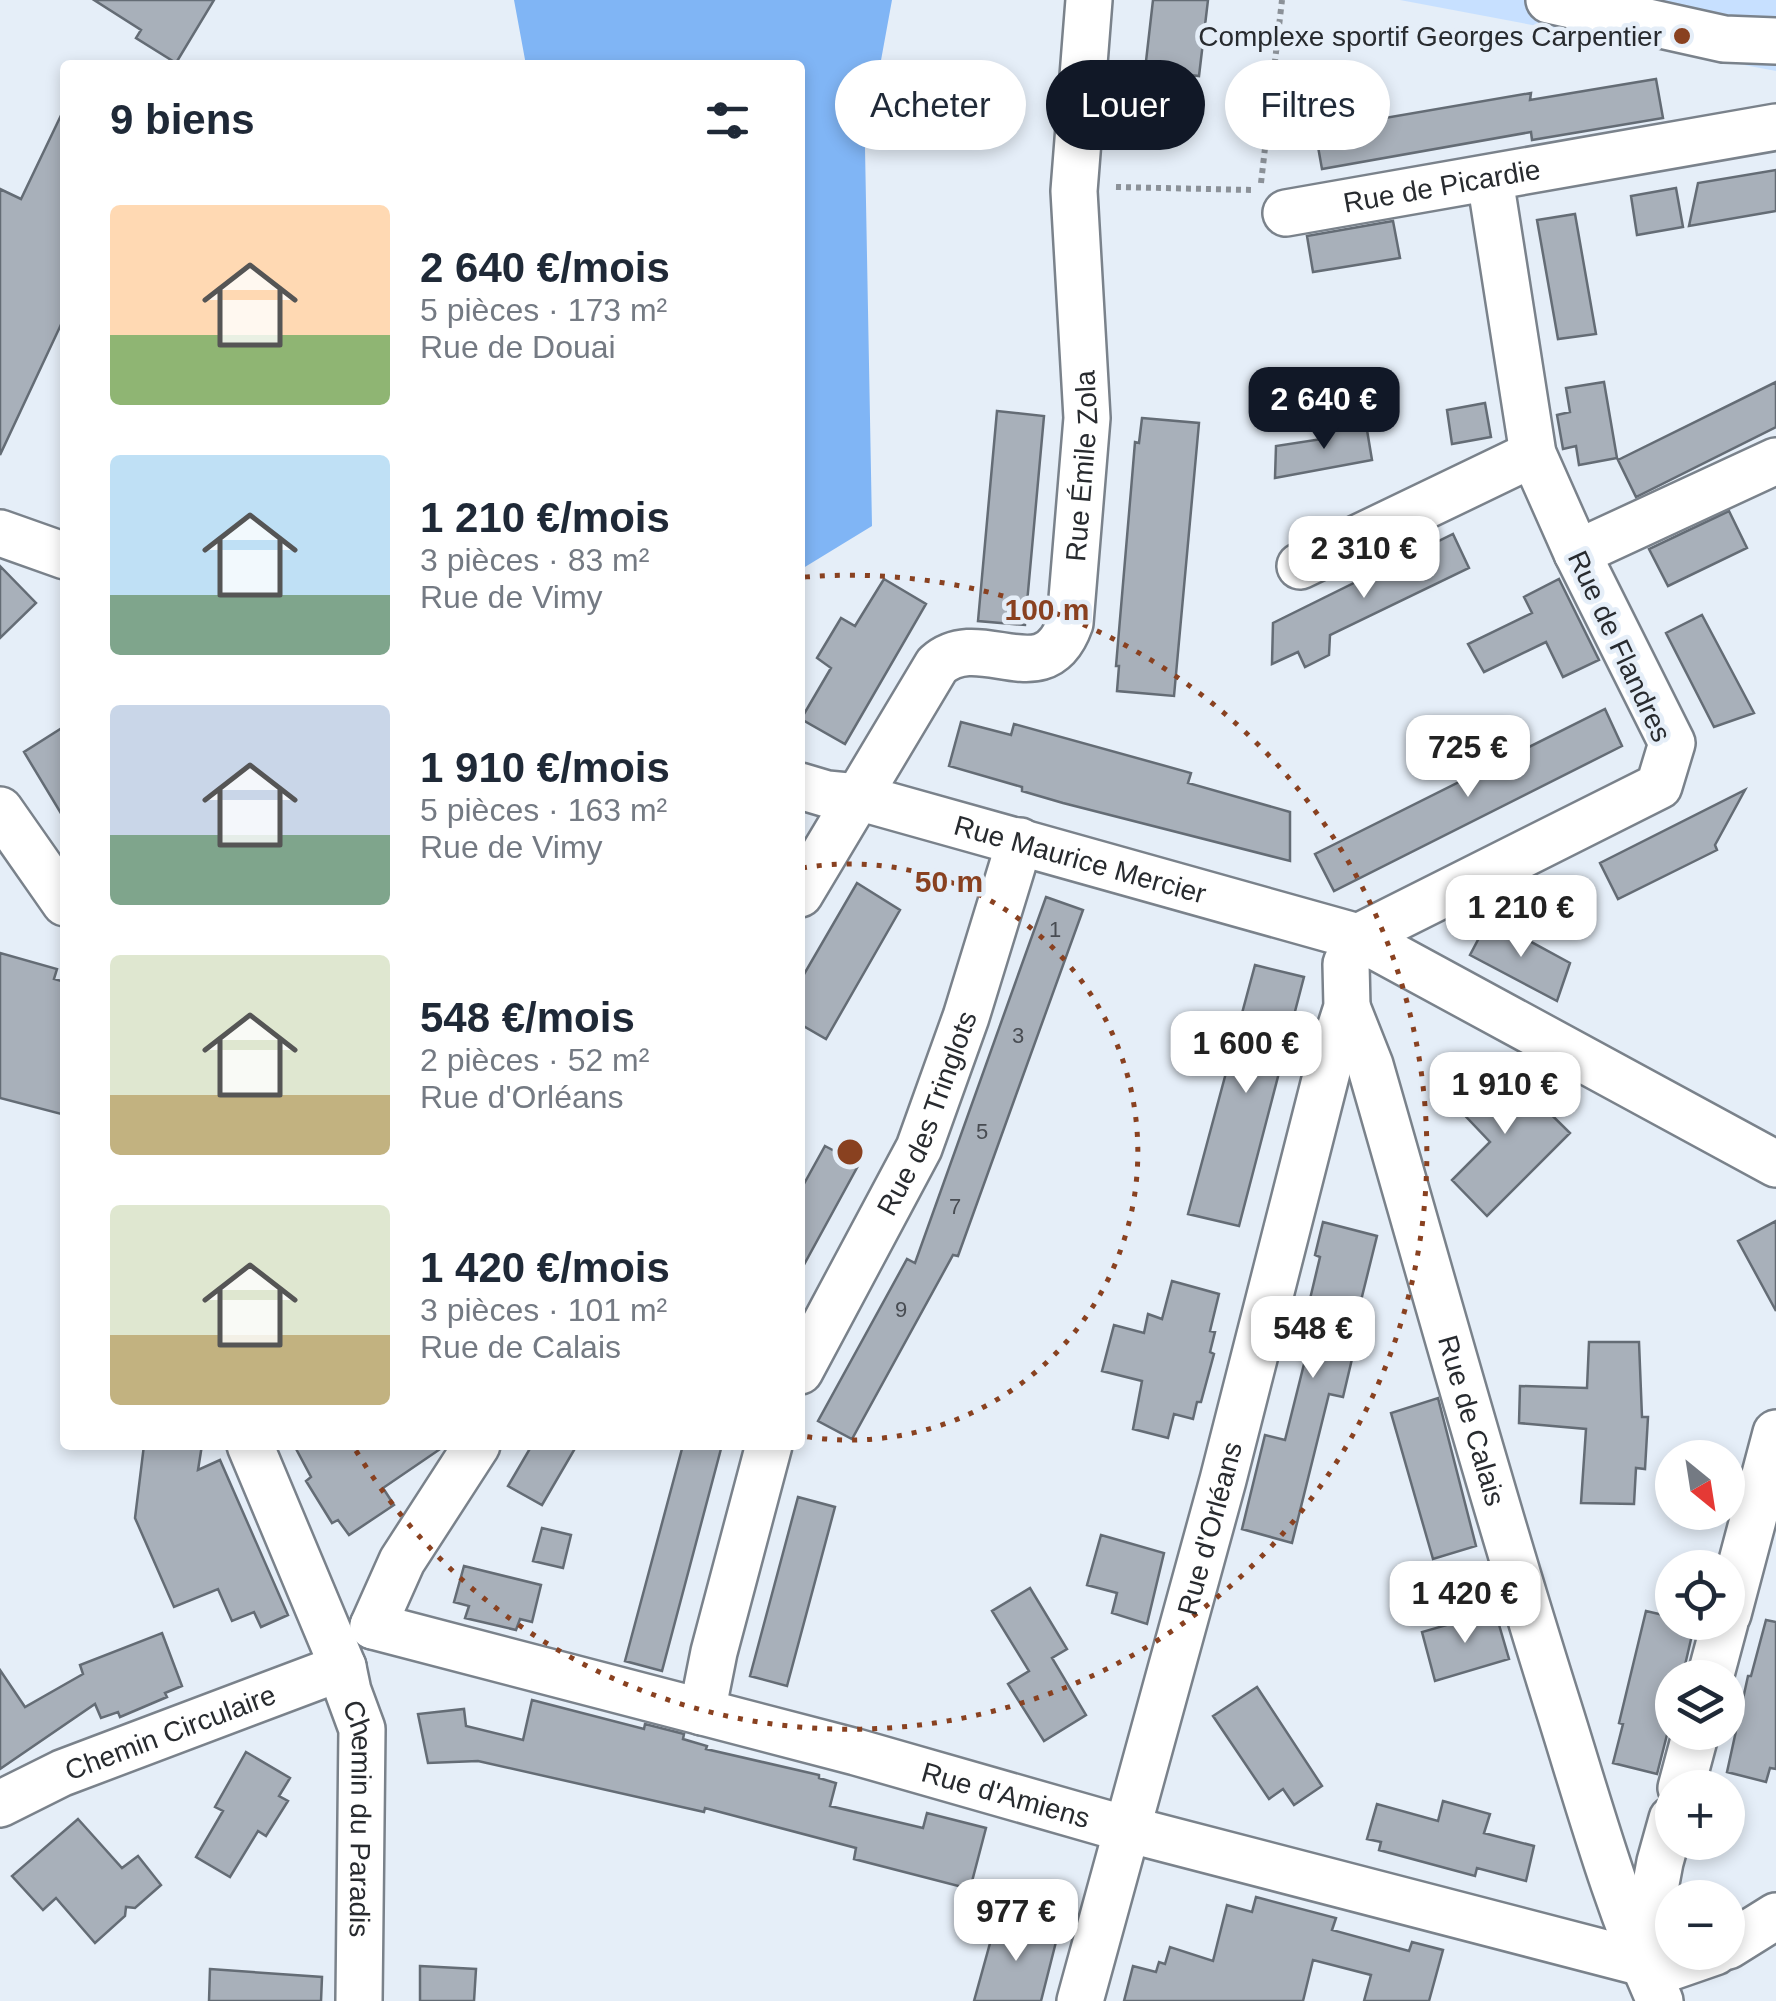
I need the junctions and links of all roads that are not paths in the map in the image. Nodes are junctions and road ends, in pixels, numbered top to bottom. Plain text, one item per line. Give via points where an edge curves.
1 (1089, 0) edge
2 (1549, 0) edge
3 (1776, 41) edge
4 (1776, 128) edge
5 (1490, 179) junction
6 (1273, 202) road end
7 (1533, 454) junction
8 (1776, 462) edge
9 (0, 533) edge
10 (1577, 553) junction
11 (60, 554) edge
12 (1300, 566) dead end
13 (805, 787) edge
14 (858, 797) junction
15 (0, 810) edge
16 (1020, 842) junction
17 (805, 886) edge
18 (60, 896) edge
19 (1358, 938) junction
20 (1347, 1007) junction
21 (1776, 1164) edge
22 (805, 1362) edge
23 (1776, 1433) edge
24 (252, 1450) edge
25 (474, 1450) edge
26 (768, 1450) edge
27 (1745, 1550) edge
28 (373, 1626) junction
29 (337, 1655) junction
30 (702, 1712) junction
31 (0, 1804) edge
32 (1125, 1828) junction
33 (1661, 1860) edge
34 (1776, 1916) edge
35 (1745, 1935) edge
36 (1664, 1970) edge
37 (1636, 1981) edge
38 (359, 2001) edge
39 (1080, 2001) edge
40 (1660, 2001) edge

1 - 14 street, Rue Émile Zola via 1074,186 1087,418 1070,623 1058,649 1043,657 981,652 947,656 936,665
2 - 3 street via 1724,39
4 - 5 street, Rue de Picardie
5 - 6 street, Rue de Picardie
5 - 7 street, Rue de Flandres
7 - 10 street, Rue de Flandres
7 - 12 street
8 - 10 street
9 - 11 street
10 - 19 street, Rue de Flandres via 1672,742 1658,786
13 - 14 street, Rue Maurice Mercier
14 - 16 street, Rue Maurice Mercier
14 - 17 street
15 - 18 street
16 - 19 street, Rue Maurice Mercier
16 - 22 street, Rue des Tringlots via 919,1148
19 - 20 street, Rue d'Orléans via 1346,964
19 - 21 street, Rue Maurice Mercier
20 - 32 street, Rue d'Orléans
20 - 37 street, Rue de Calais via 1370,1066
23 - 27 street
24 - 29 street, Chemin du Paradis
25 - 28 street via 402,1561
26 - 30 street
28 - 29 street
28 - 30 street, Rue d'Amiens
29 - 31 street, Chemin Circulaire
29 - 38 street, Chemin du Paradis via 362,1729 364,1760
30 - 32 street, Rue d'Amiens
32 - 37 street, Rue d'Amiens
32 - 39 street, Rue d'Orléans
33 - 37 street
34 - 35 street
36 - 37 street, Rue d'Amiens
37 - 40 street, Rue de Calais

